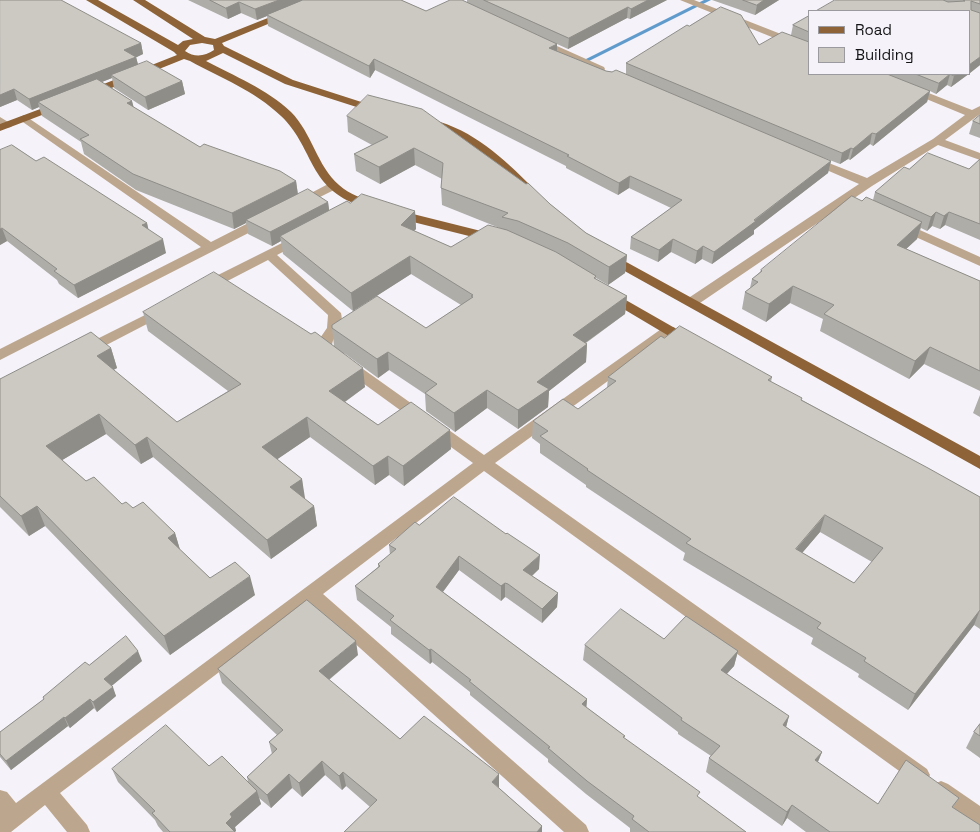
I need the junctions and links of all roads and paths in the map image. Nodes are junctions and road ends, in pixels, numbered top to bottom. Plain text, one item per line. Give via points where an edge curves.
1 (91, 0) edge
2 (138, 0) edge
3 (321, 0) edge
4 (684, 0) edge
5 (527, 36) edge
6 (202, 40) junction
7 (218, 45) junction
8 (808, 49) edge
9 (186, 55) junction
10 (874, 75) edge
11 (615, 76) edge
12 (977, 111) edge
13 (388, 113) edge
14 (24, 118) junction
15 (426, 122) edge
16 (2, 124) edge
17 (938, 141) junction
18 (804, 156) edge
19 (980, 157) edge
20 (868, 184) junction
21 (332, 186) junction
22 (538, 200) edge
23 (366, 203) junction
24 (348, 213) edge
25 (890, 221) edge
26 (313, 231) edge
27 (503, 241) edge
28 (209, 247) junction
29 (599, 251) edge
30 (269, 254) junction
31 (980, 262) edge
32 (603, 290) edge
33 (191, 295) edge
34 (692, 302) junction
35 (173, 304) edge
36 (669, 330) junction
37 (704, 350) edge
38 (78, 354) edge
39 (0, 355) edge
40 (980, 462) edge
41 (484, 463) junction
42 (310, 593) junction
43 (46, 792) junction
44 (0, 799) edge
45 (980, 818) edge
46 (8, 823) edge
47 (80, 832) edge
48 (580, 832) edge

1 - 9 main road
2 - 6 main road
3 - 7 main road
4 - 8 street
5 - 11 street
6 - 7 main road
6 - 9 main road via 187,43
7 - 9 main road via 219,51 209,57
7 - 13 main road via 289,82
9 - 14 main road via 107,90
9 - 21 main road via 262,95 287,115 303,134
10 - 12 street
12 - 17 street
14 - 16 main road
14 - 28 street
15 - 22 main road via 464,135 486,150
17 - 19 street
17 - 20 street
18 - 20 street
20 - 34 street via 849,202
21 - 23 main road
21 - 28 street
23 - 24 street
23 - 27 main road via 388,212
25 - 31 street
26 - 30 street
28 - 39 street
29 - 34 main road
30 - 33 street
30 - 41 street via 334,313 336,318 325,349
32 - 36 main road
34 - 40 main road
35 - 38 street
36 - 37 main road
36 - 41 street
41 - 42 street
41 - 45 street
42 - 43 street
42 - 48 street
43 - 46 street
43 - 47 street
44 - 46 street

